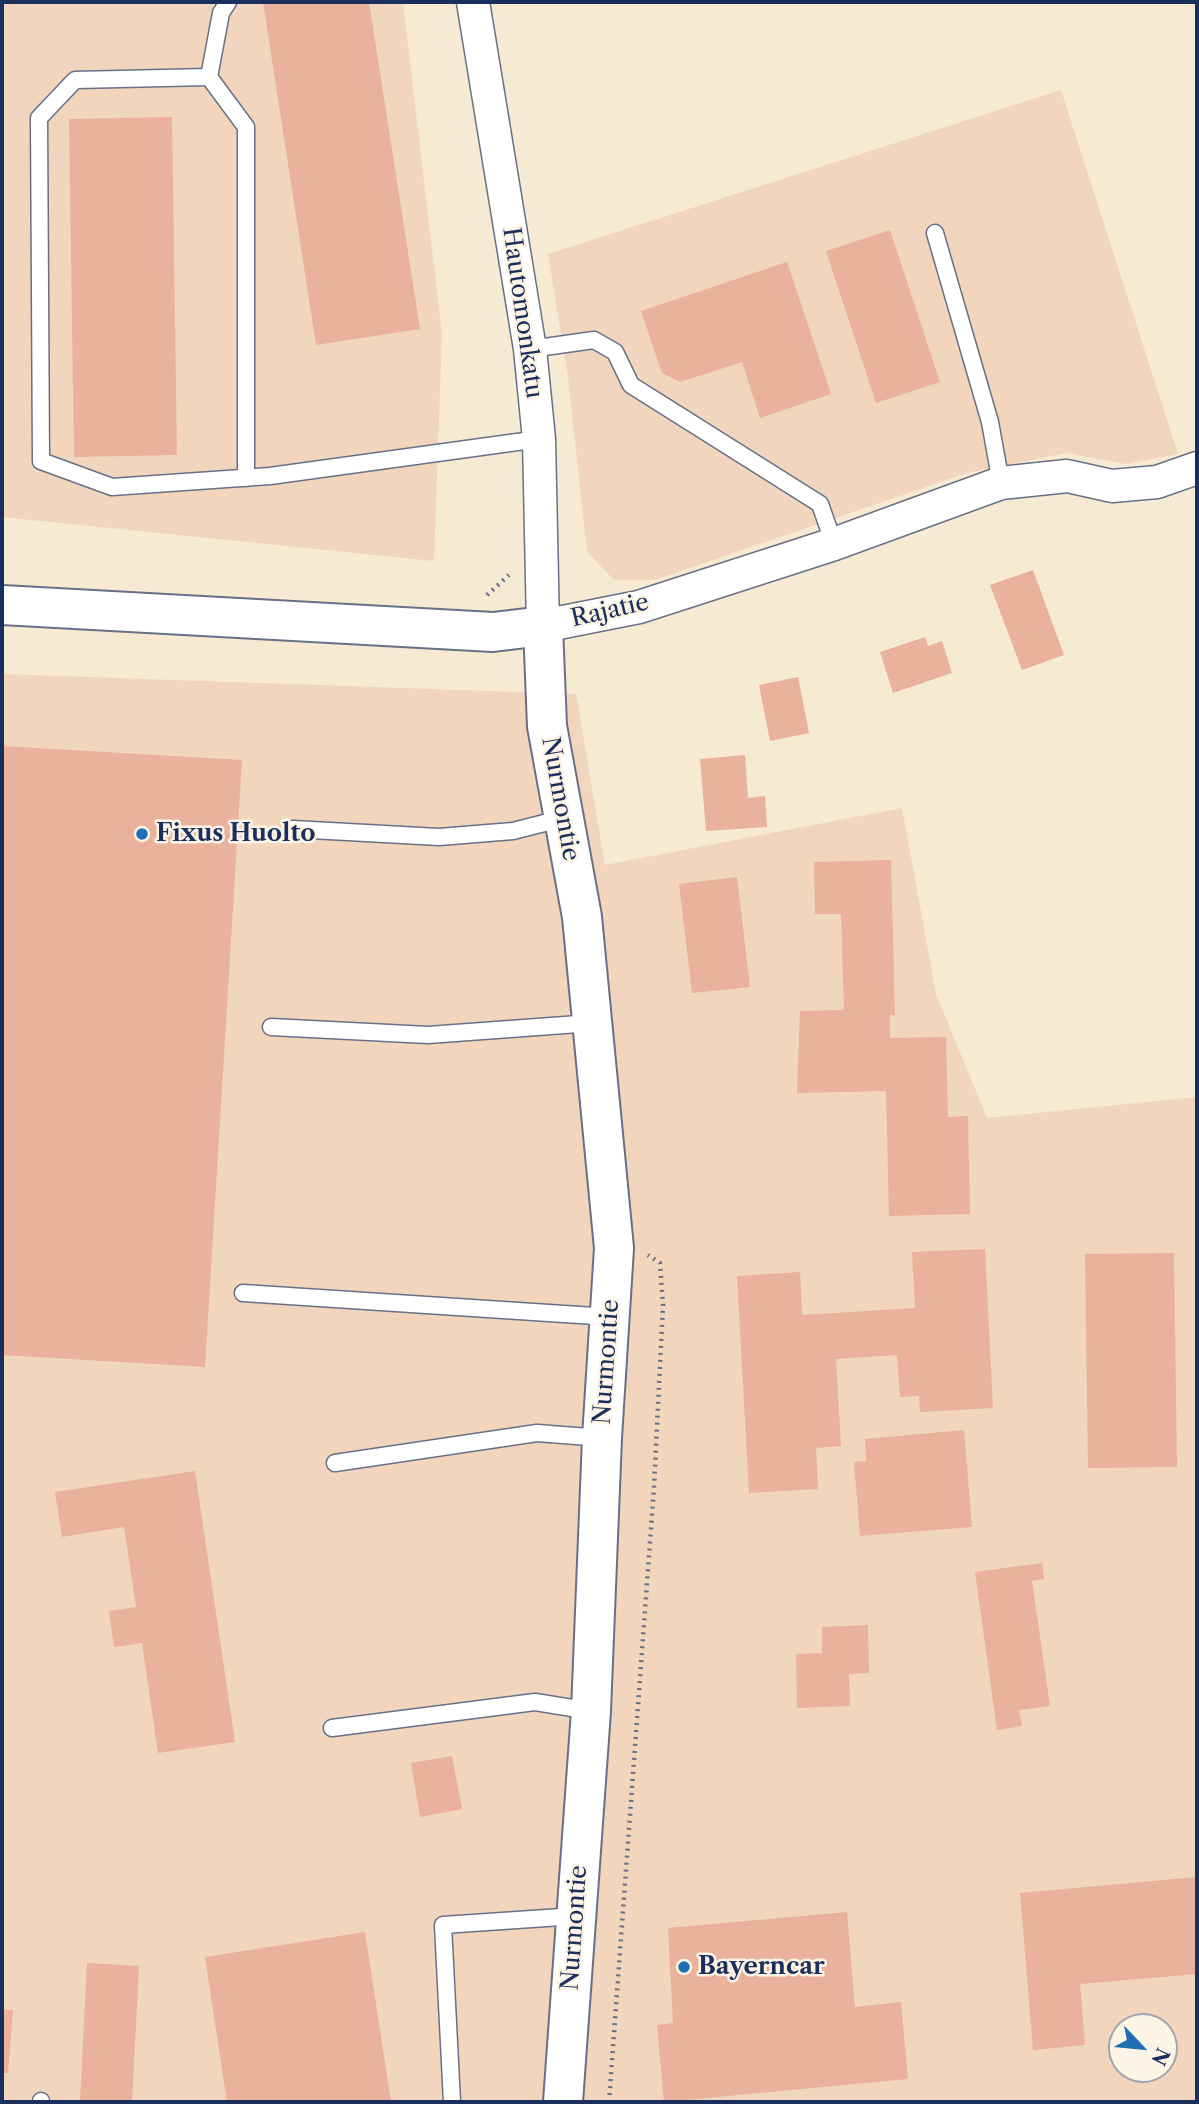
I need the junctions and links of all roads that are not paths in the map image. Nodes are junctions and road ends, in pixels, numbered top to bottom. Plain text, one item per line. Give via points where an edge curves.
1 (228, 2) edge
2 (473, 2) edge
3 (209, 77) junction
4 (935, 233) dead end
5 (530, 349) junction
6 (539, 439) junction
7 (1197, 468) edge
8 (246, 478) junction
9 (1001, 484) junction
10 (834, 544) junction
11 (2, 605) edge
12 (543, 626) junction
13 (564, 818) junction
14 (293, 829) dead end
15 (594, 1023) junction
16 (271, 1027) dead end
17 (243, 1293) dead end
18 (610, 1317) junction
19 (602, 1438) junction
20 (335, 1463) dead end
21 (591, 1711) junction
22 (332, 1728) dead end
23 (576, 1916) junction
24 (452, 2102) edge
25 (563, 2102) edge

1 - 3 lane via 220,13
2 - 5 street, Hautomonkatu
3 - 8 lane via 246,127
3 - 8 lane via 75,80 39,118 41,461 112,487
4 - 9 lane via 990,422
5 - 6 street, Hautomonkatu
5 - 10 lane via 594,340 615,352 631,385 820,504
6 - 8 lane
6 - 12 street, Hautomonkatu
7 - 9 street, Rajatie via 1157,482 1135,484 1112,485 1067,476
9 - 10 street, Rajatie
10 - 12 street, Rajatie via 639,607
11 - 12 street, Rajatie via 493,632
12 - 13 street, Nurmontie via 547,726
13 - 14 lane via 513,831 439,837
13 - 15 street, Nurmontie
15 - 16 lane via 428,1035
15 - 18 street, Nurmontie via 614,1248
17 - 18 lane
18 - 19 street, Nurmontie
19 - 20 lane via 537,1433
19 - 21 street, Nurmontie
21 - 22 lane via 534,1702
21 - 23 street, Nurmontie
23 - 24 lane via 443,1925
23 - 25 street, Nurmontie

